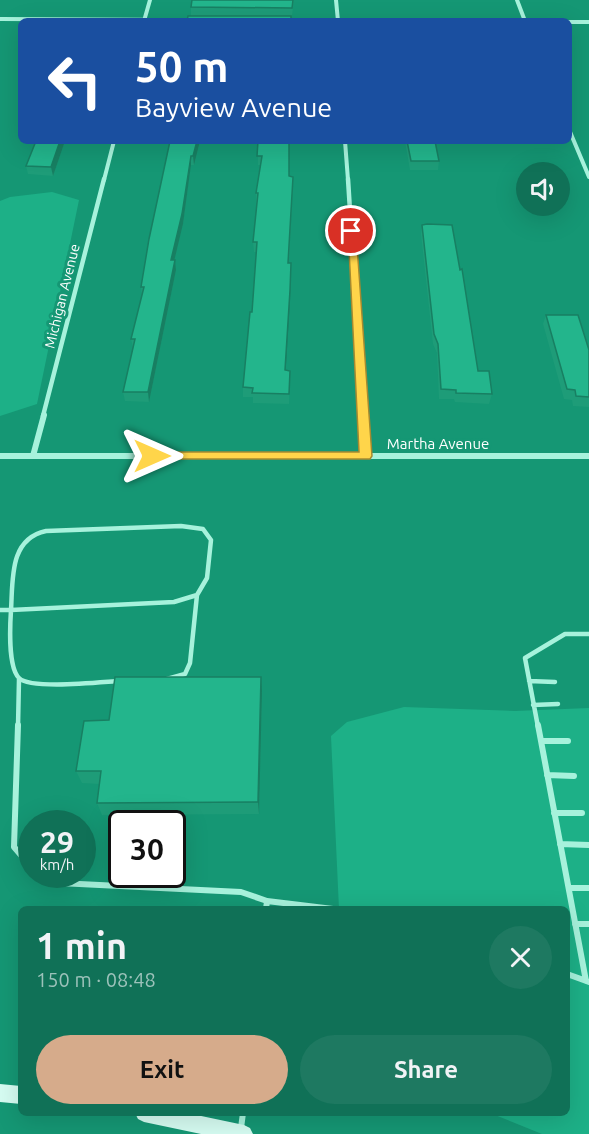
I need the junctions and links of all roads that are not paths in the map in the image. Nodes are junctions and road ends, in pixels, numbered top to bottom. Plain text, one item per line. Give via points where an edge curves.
1 (150, 0) edge
2 (336, 0) edge
3 (517, 0) edge
4 (145, 18) edge
5 (338, 18) edge
6 (524, 18) edge
7 (0, 19) edge
8 (18, 19) edge
9 (572, 22) edge
10 (589, 22) edge
11 (572, 137) edge
12 (113, 144) edge
13 (345, 144) edge
14 (589, 177) edge
15 (0, 456) edge
16 (33, 456) junction
17 (366, 456) junction
18 (589, 456) edge
19 (197, 595) junction
20 (0, 610) edge
21 (10, 610) junction
22 (589, 634) edge
23 (20, 679) junction
24 (165, 679) edge
25 (130, 681) edge
26 (529, 681) junction
27 (555, 682) dead end
28 (558, 704) dead end
29 (533, 705) junction
30 (541, 741) junction
31 (568, 741) dead end
32 (547, 775) junction
33 (574, 776) dead end
34 (554, 813) junction
35 (582, 813) dead end
36 (560, 844) junction
37 (589, 845) edge
38 (18, 852) edge
39 (96, 885) edge
40 (569, 888) junction
41 (589, 888) edge
42 (267, 901) junction
43 (266, 906) edge
44 (308, 906) edge
45 (575, 924) junction
46 (589, 924) edge
47 (570, 975) edge
48 (588, 981) edge
49 (0, 1093) edge
50 (18, 1095) edge
51 (159, 1116) edge
52 (243, 1116) edge
53 (242, 1133) edge

1 - 4 street
2 - 5 street
3 - 6 street
7 - 8 street
9 - 10 street
11 - 14 street
12 - 16 street, Michigan Avenue
13 - 17 street
15 - 16 street, Martha Avenue
16 - 17 street, Martha Avenue
17 - 18 street, Martha Avenue
19 - 21 lane via 174,602
19 - 21 lane via 207,578 211,540 203,530 182,526 46,531 31,534 20,545
19 - 24 lane via 190,663 185,674
20 - 21 lane
21 - 23 lane via 12,669
22 - 26 lane via 565,634 525,658
23 - 25 lane via 36,684
23 - 38 lane via 14,847
26 - 27 lane
26 - 29 lane
28 - 29 lane
29 - 30 lane
30 - 31 lane
30 - 32 lane
32 - 33 lane
32 - 34 lane
34 - 35 lane
34 - 36 lane
36 - 37 lane
36 - 40 lane
39 - 42 lane via 241,892
40 - 41 lane
40 - 45 lane
42 - 43 lane
42 - 44 lane
45 - 46 lane
45 - 48 lane
47 - 48 lane
49 - 50 street
51 - 53 street
52 - 53 lane

